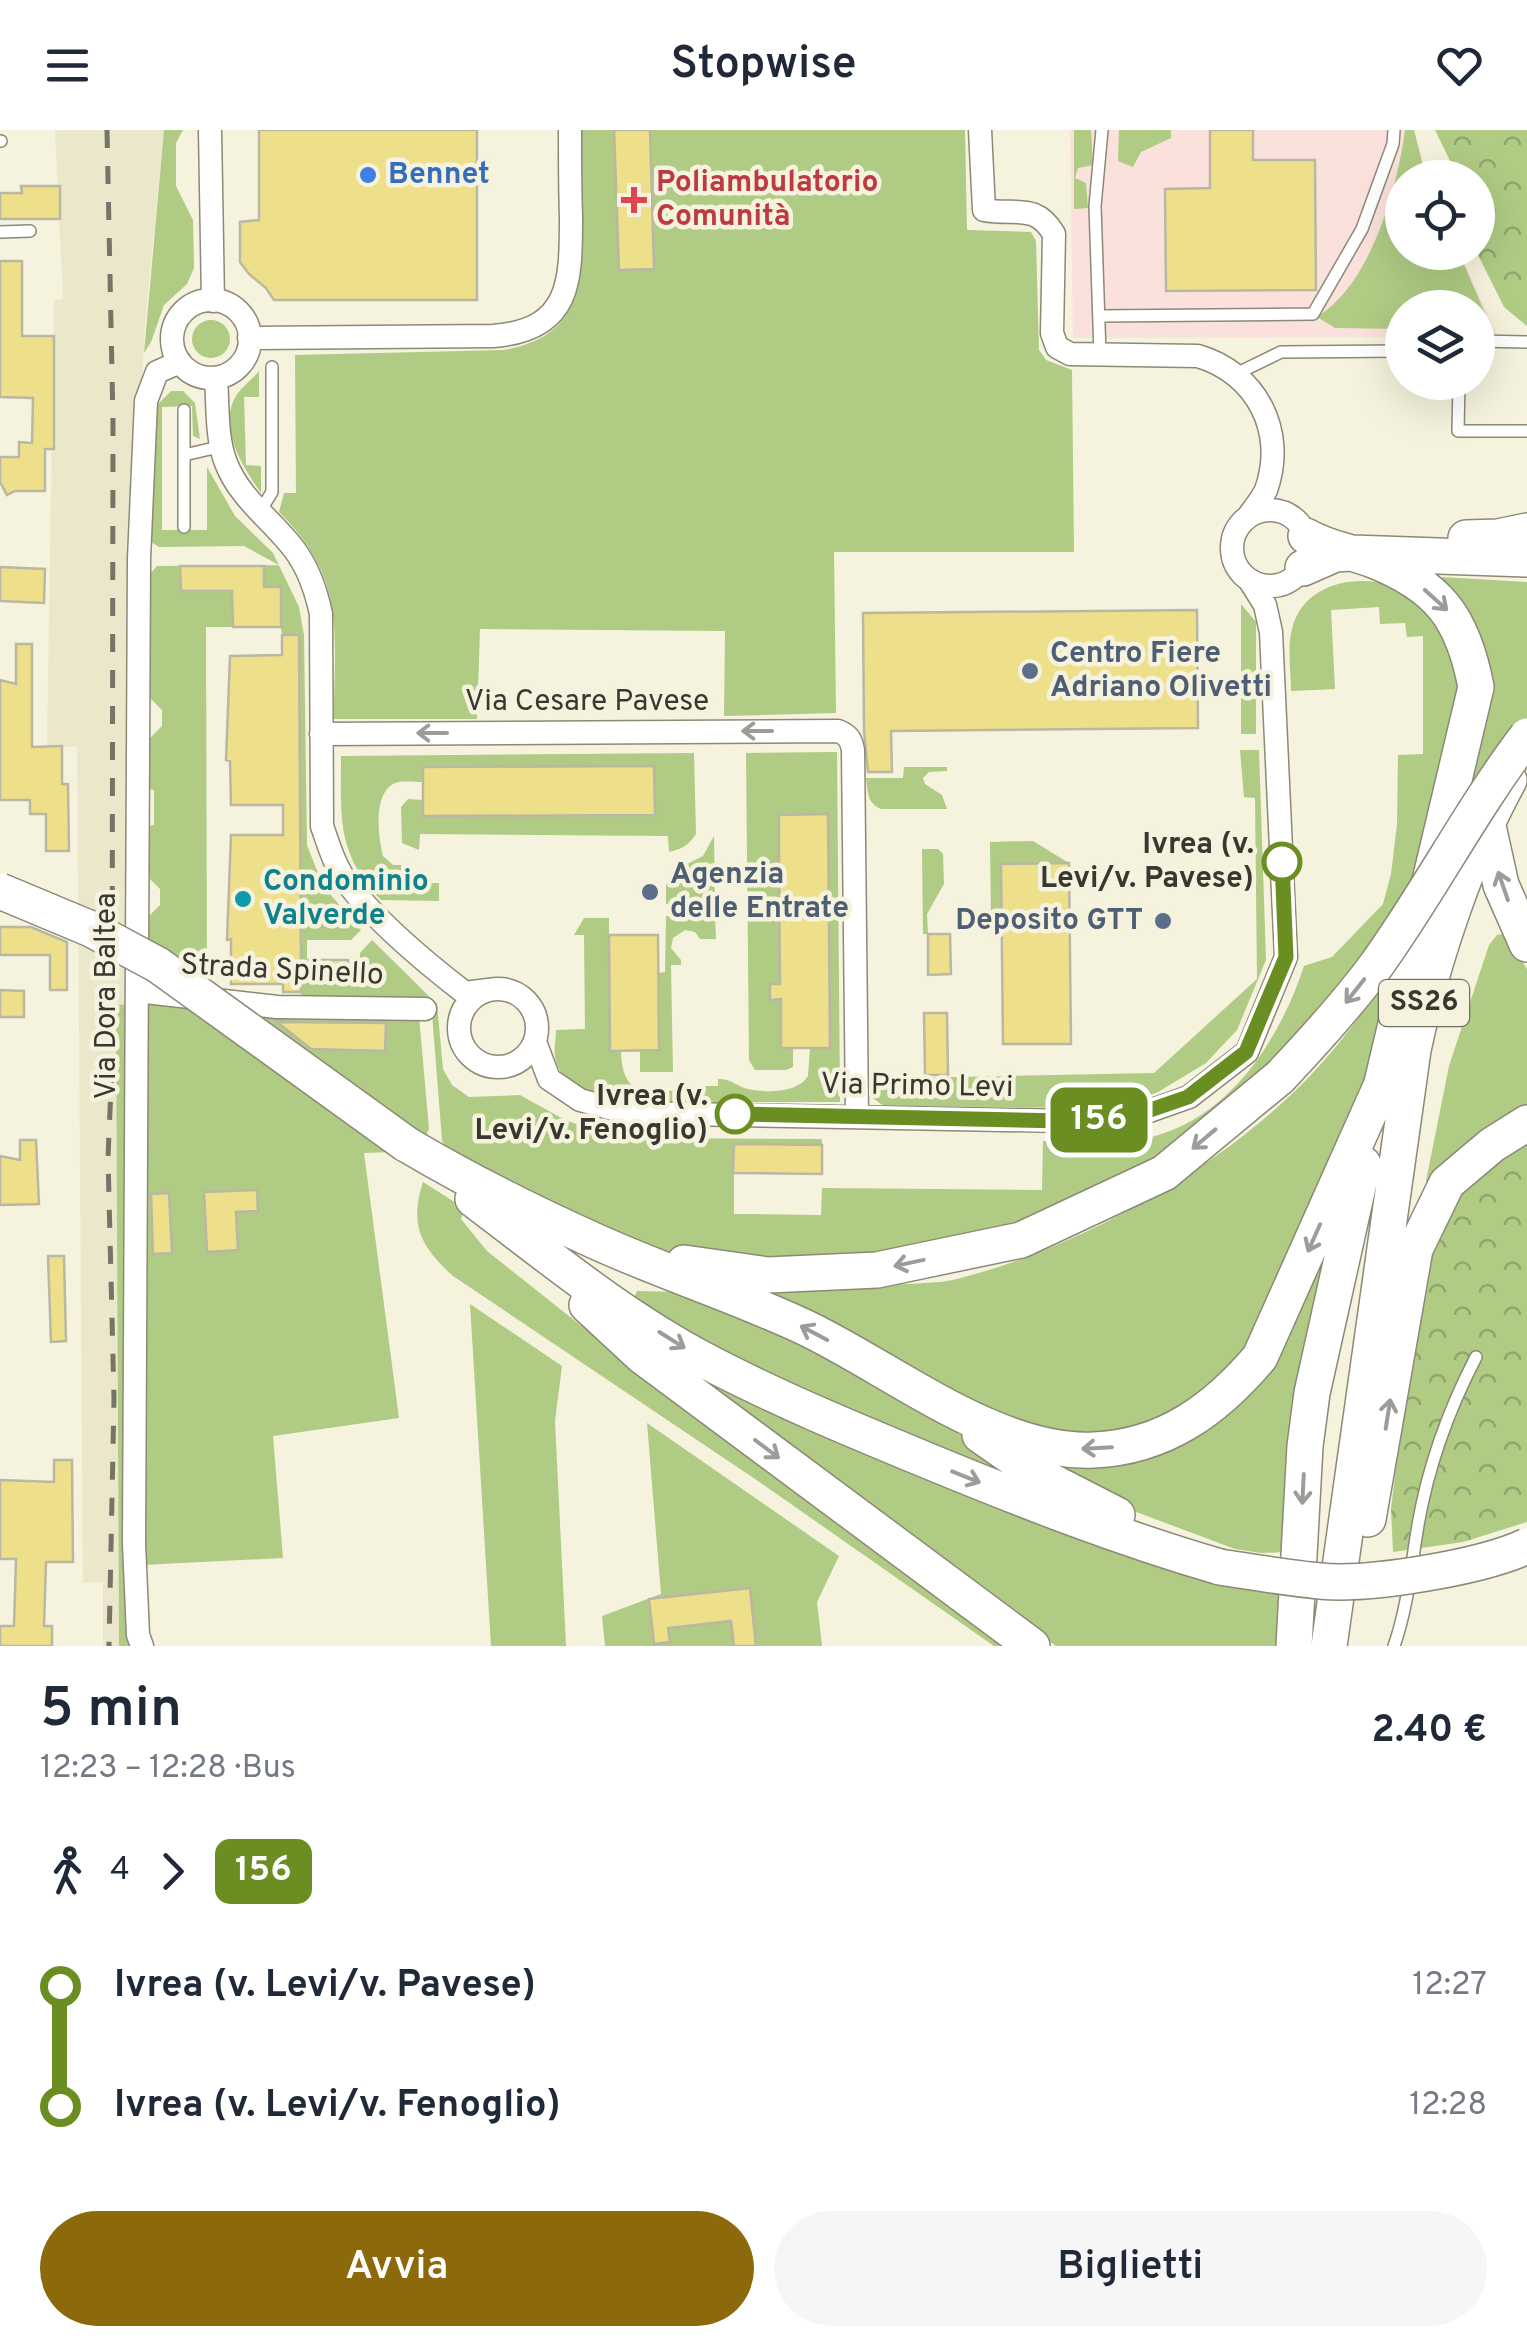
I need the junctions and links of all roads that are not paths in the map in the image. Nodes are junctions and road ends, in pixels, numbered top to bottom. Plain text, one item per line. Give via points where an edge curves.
1 (210, 130) edge
2 (570, 130) edge
3 (980, 130) edge
4 (1102, 130) edge
5 (1394, 130) edge
6 (0, 232) edge
7 (30, 232) dead end
8 (212, 301) junction
9 (1100, 316) junction
10 (250, 338) junction
11 (1495, 341) edge
12 (1527, 342) edge
13 (1385, 351) edge
14 (1100, 354) junction
15 (180, 362) junction
16 (272, 367) dead end
17 (1236, 374) junction
18 (216, 378) junction
19 (1459, 400) edge
20 (184, 410) dead end
21 (1527, 431) edge
22 (222, 446) junction
23 (184, 455) junction
24 (1271, 465) junction
25 (259, 513) junction
26 (1248, 516) junction
27 (184, 528) dead end
28 (1527, 531) edge
29 (1298, 551) junction
30 (1352, 553) junction
31 (1527, 559) edge
32 (1250, 581) junction
33 (1271, 632) junction
34 (321, 734) junction
35 (1527, 736) edge
36 (1527, 747) edge
37 (1488, 826) junction
38 (0, 891) edge
39 (1527, 944) edge
40 (436, 971) junction
41 (488, 990) junction
42 (137, 991) junction
43 (425, 1009) dead end
44 (462, 1012) junction
45 (535, 1042) junction
46 (512, 1064) junction
47 (1382, 1084) junction
48 (563, 1089) junction
49 (857, 1116) junction
50 (1527, 1123) edge
51 (453, 1177) junction
52 (481, 1205) junction
53 (596, 1241) junction
54 (1476, 1357) dead end
55 (900, 1380) junction
56 (1527, 1546) edge
57 (1220, 1567) junction
58 (142, 1646) edge
59 (1032, 1646) edge
60 (1294, 1646) edge
61 (1330, 1646) edge
62 (1338, 1646) edge
63 (1394, 1646) edge

1 - 8 street
2 - 10 street via 571,267 563,299 538,326 493,336
3 - 14 street via 984,210 1031,212 1046,220 1054,234 1052,333 1070,354
4 - 9 lane via 1096,206
5 - 9 lane via 1362,229 1313,314
6 - 7 lane
8 - 10 street via 237,311
8 - 15 street via 190,307 176,323 172,342
9 - 14 lane
10 - 18 street via 242,363
11 - 12 lane
13 - 17 lane via 1281,352
14 - 17 street via 1198,356
15 - 18 street
15 - 42 street, Via Dora Baltea via 157,372 146,400
16 - 25 lane via 272,492
17 - 24 street via 1265,411
18 - 22 street
19 - 21 lane via 1458,430
20 - 23 lane
22 - 23 lane
22 - 25 street via 226,464
23 - 27 lane
24 - 26 street via 1265,491
24 - 29 street
25 - 34 street via 294,548 313,581 322,614
26 - 29 street via 1286,513
26 - 32 street via 1232,549
28 - 30 main road
29 - 30 main road via 1320,544
29 - 32 street via 1269,587
29 - 33 street, Via Primo Levi
30 - 31 main road
30 -> 47 main road via 1413,581 1452,614 1469,648 1476,686
32 - 33 street, Via Primo Levi
33 - 49 street, Via Primo Levi via 1286,957 1246,1052 1188,1097 1127,1118
34 - 40 street via 322,826 331,854 347,883
49 -> 34 street, Via Cesare Pavese via 851,740 838,731
35 -> 53 main road, bridge via 1329,1026 1280,1077 1164,1172 1021,1240 877,1270 768,1275 672,1262
36 - 37 main road, SS26
39 -> 37 main road via 1501,885
37 - 61 main road, SS26 via 1428,986 1413,1050
38 - 51 main road, bridge via 158,964
40 - 41 street via 465,993
40 - 44 street
41 - 44 street
41 - 45 street via 511,990 526,1000 537,1019
42 - 43 street, Strada Spinello via 277,1006
42 - 58 street, Via Dora Baltea via 134,1544
44 - 46 street via 459,1033 471,1056 486,1065
45 - 46 street
45 - 48 street via 549,1079
46 - 48 street, Via Primo Levi
47 -> 55 main road via 1260,1358 1198,1416 1148,1440 1092,1450 1041,1444 981,1423
47 -> 60 main road via 1312,1393
48 - 49 street, Via Primo Levi via 627,1113
62 -> 50 main road via 1376,1489 1415,1248 1447,1183
51 - 52 main road
51 - 53 main road
52 -> 57 main road via 589,1287 701,1358 779,1397 1026,1501
52 -> 59 main road via 642,1356
55 -> 53 main road via 805,1327
54 - 63 lane via 1436,1454
55 - 57 main road via 1033,1472
56 - 57 main road, bridge via 1460,1567 1324,1582

